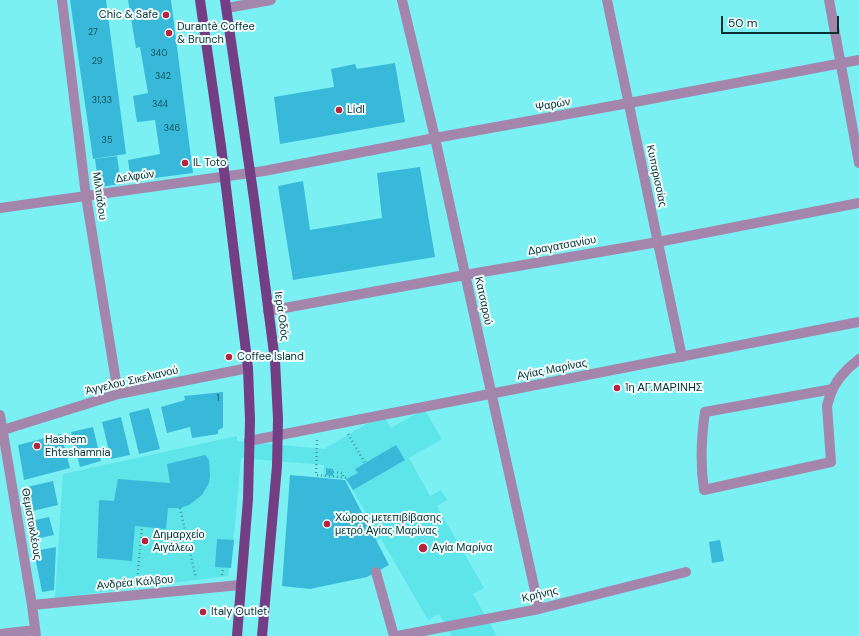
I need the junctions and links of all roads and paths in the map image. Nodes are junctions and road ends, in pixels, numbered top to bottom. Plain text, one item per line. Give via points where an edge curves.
1 (62, 0) edge
2 (200, 0) edge
3 (271, 0) edge
4 (402, 0) edge
5 (607, 0) edge
6 (829, 0) edge
7 (226, 4) edge
8 (859, 60) edge
9 (841, 64) junction
10 (629, 104) junction
11 (435, 138) junction
12 (859, 163) edge
13 (250, 173) junction
14 (225, 177) junction
15 (86, 196) junction
16 (859, 203) edge
17 (0, 208) edge
18 (658, 242) junction
19 (465, 275) junction
20 (268, 311) junction
21 (859, 322) edge
22 (682, 357) junction
23 (859, 359) edge
24 (248, 368) junction
25 (833, 389) junction
26 (118, 394) junction
27 (491, 394) junction
28 (0, 415) edge
29 (342, 423) junction
30 (318, 427) junction
31 (1, 430) edge
32 (278, 435) junction
33 (249, 441) junction
34 (365, 463) dead end
35 (329, 472) dead end
36 (343, 478) junction
37 (348, 478) dead end
38 (180, 508) dead end
39 (142, 527) dead end
40 (376, 572) dead end
41 (686, 572) dead end
42 (240, 585) junction
43 (199, 589) junction
44 (136, 595) junction
45 (32, 605) junction
46 (539, 609) junction
47 (36, 633) edge
48 (0, 634) edge
49 (237, 636) edge
50 (262, 636) edge
51 (394, 636) edge
52 (397, 636) edge

1 - 15 street, Μιλτιάδου
2 - 14 main road
3 - 7 street
4 - 11 street, Κατσαρού
5 - 10 street, Κυπαρισσίας
6 - 9 street
7 - 13 main road, Ιερά Οδός
8 - 9 street, Ψαρών
9 - 10 street, Ψαρών
9 - 12 street
10 - 11 street, Ψαρών
10 - 18 street, Κυπαρισσίας
11 - 13 street, Ψαρών
11 - 19 street, Κατσαρού
13 - 14 street, Δελφών
13 - 20 main road, Ιερά Οδός
14 - 15 street, Δελφών
14 - 24 main road
15 - 17 street, Δελφών
15 - 26 street, Μιλτιάδου
16 - 18 street, Δραγατσανίου
18 - 19 street, Δραγατσανίου
18 - 22 street, Κυπαρισσίας
19 - 20 street, Δραγατσανίου
19 - 27 street, Κατσαρού
20 - 32 main road, Ιερά Οδός via 275,361
21 - 22 street, Αγίας Μαρίνας
22 - 27 street, Αγίας Μαρίνας
23 - 25 street via 844,372
24 - 26 street, Άγγελου Σικελιανού
24 - 33 main road
25 - 25 street via 827,406 831,462 704,490 701,452 705,412
26 - 31 street, Άγγελου Σικελιανού
27 - 29 street, Αγίας Μαρίνας
27 - 46 street, Κατσαρού
28 - 31 street, Θεμιστοκλέους
29 - 30 street, Αγίας Μαρίνας
29 - 34 path
30 - 32 street, Αγίας Μαρίνας
30 - 36 path via 316,476
31 - 45 street, Θεμιστοκλέους
32 - 33 street, Αγίας Μαρίνας
32 - 50 main road, Ιερά Οδός
33 - 42 main road via 247,506
35 - 36 path via 343,473
36 - 37 path
38 - 43 path
39 - 44 path
40 - 51 street
41 - 46 street, Κρήνης
42 - 43 street, Ανδρέα Κάλβου
42 - 49 main road
43 - 44 street, Ανδρέα Κάλβου
44 - 45 street, Ανδρέα Κάλβου
45 - 47 street, Θεμιστοκλέους
46 - 52 street, Κρήνης
47 - 48 street

